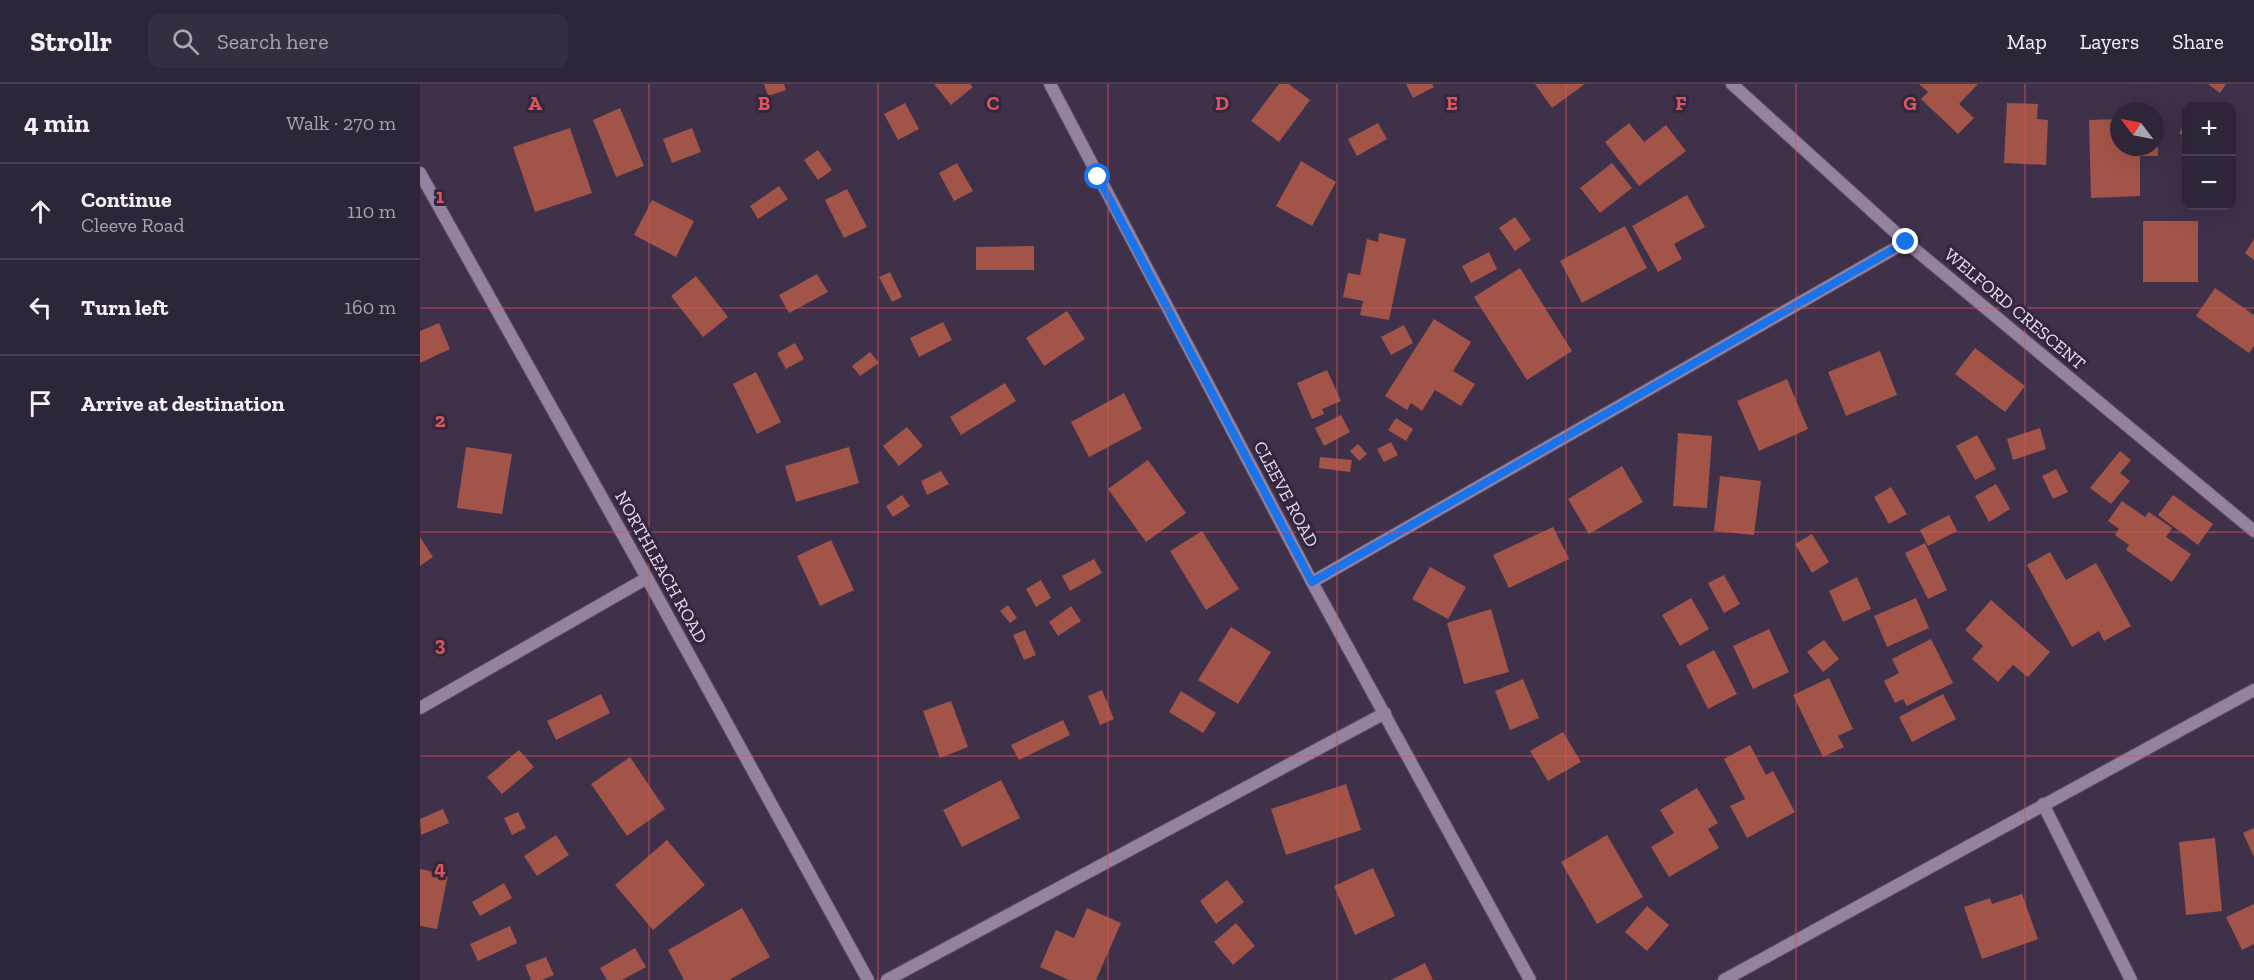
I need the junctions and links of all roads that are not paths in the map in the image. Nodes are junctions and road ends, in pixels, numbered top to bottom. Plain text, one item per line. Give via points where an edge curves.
1 (1050, 84) edge
2 (1731, 84) edge
3 (420, 173) edge
4 (1906, 242) junction
5 (2254, 531) edge
6 (647, 578) junction
7 (1312, 582) junction
8 (2254, 690) edge
9 (420, 708) edge
10 (1386, 713) junction
11 (2043, 804) junction
12 (868, 980) edge
13 (886, 980) edge
14 (1530, 980) edge
15 (1724, 980) edge
16 (2131, 980) edge

1 - 7 street, CLEEVE ROAD
2 - 4 street, WELFORD CRESCENT
3 - 6 street, NORTHLEACH ROAD
4 - 5 street, WELFORD CRESCENT
4 - 7 street
6 - 9 street
6 - 12 street, NORTHLEACH ROAD
7 - 10 street, CLEEVE ROAD
8 - 11 street
10 - 13 street
10 - 14 street, CLEEVE ROAD
11 - 15 street
11 - 16 street

